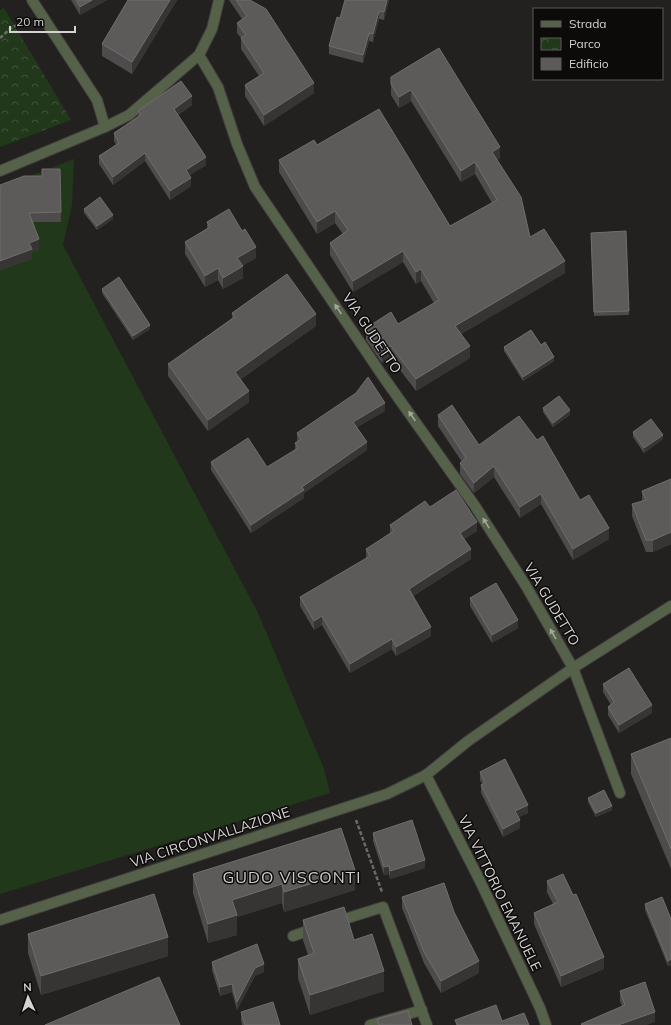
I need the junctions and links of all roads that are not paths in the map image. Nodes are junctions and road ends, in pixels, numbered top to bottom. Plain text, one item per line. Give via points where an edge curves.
1 (32, 0) edge
2 (219, 0) edge
3 (199, 55) junction
4 (106, 127) junction
5 (0, 171) edge
6 (671, 606) edge
7 (573, 668) junction
8 (426, 775) junction
9 (620, 793) dead end
10 (0, 920) edge
11 (293, 936) dead end
12 (422, 1010) junction
13 (370, 1025) edge
14 (427, 1025) edge
15 (546, 1025) edge

1 - 4 street via 98,100
2 - 3 street via 212,29
3 - 4 street via 129,115
7 -> 3 street, VIA GUDETTO via 526,586 475,506 382,375 255,187 218,87
4 - 5 street
6 - 7 street, VIA CIRCONVALLAZIONE
7 - 8 street, VIA CIRCONVALLAZIONE via 468,741
7 - 9 street, VIA GUDETTO
8 - 10 street, VIA CIRCONVALLAZIONE via 387,794
8 - 15 street, VIA VITTORIO EMANUELE via 480,881
11 - 12 street via 383,906
12 - 13 street
12 - 14 street

